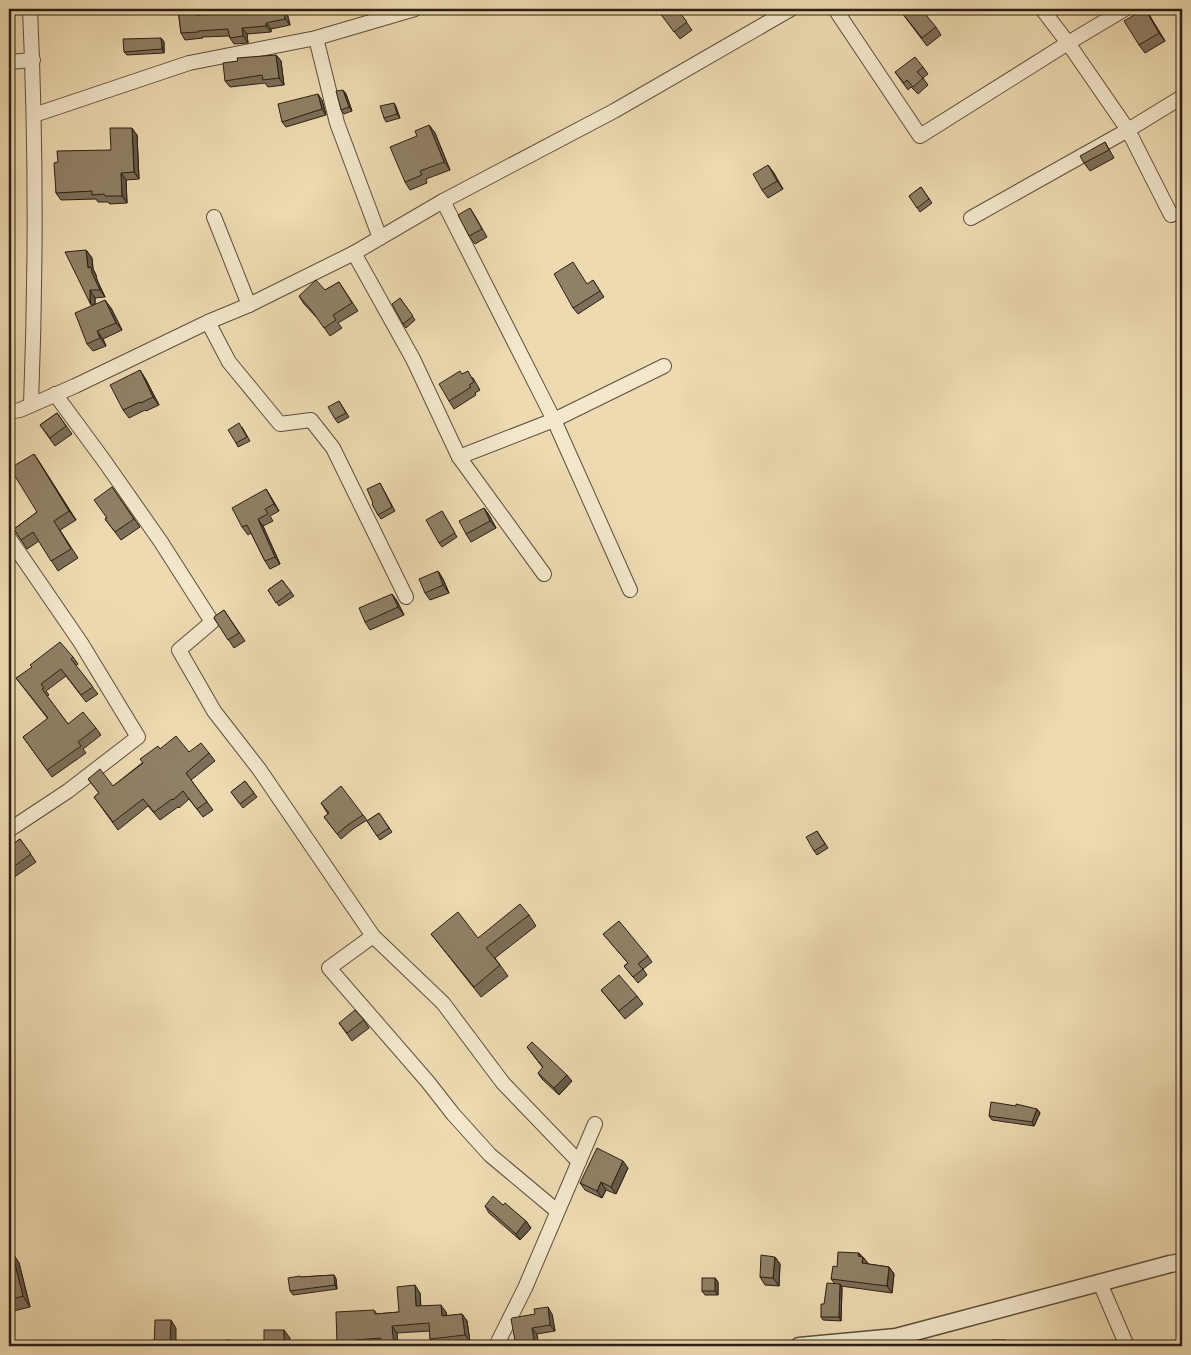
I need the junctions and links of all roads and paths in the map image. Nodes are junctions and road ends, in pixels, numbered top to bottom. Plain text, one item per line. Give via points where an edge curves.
1 (30, 9) edge
2 (415, 9) edge
3 (791, 9) edge
4 (835, 9) edge
5 (1042, 9) edge
6 (1125, 9) edge
7 (316, 38) junction
8 (1068, 43) junction
9 (33, 60) junction
10 (9, 62) edge
11 (1182, 97) edge
12 (34, 115) junction
13 (1128, 130) junction
14 (443, 201) junction
15 (1171, 215) dead end
16 (214, 217) dead end
17 (971, 218) dead end
18 (380, 238) junction
19 (354, 252) junction
20 (249, 305) junction
21 (208, 322) junction
22 (664, 366) dead end
23 (55, 394) junction
24 (31, 405) junction
25 (9, 412) edge
26 (554, 420) junction
27 (459, 457) junction
28 (9, 538) edge
29 (544, 574) dead end
30 (630, 590) dead end
31 (406, 597) dead end
32 (9, 830) edge
33 (373, 936) junction
34 (595, 1124) dead end
35 (579, 1162) junction
36 (557, 1211) junction
37 (1182, 1262) edge
38 (1100, 1283) junction
39 (884, 1342) edge
40 (496, 1346) edge
41 (799, 1346) edge
42 (804, 1346) edge
43 (1127, 1346) edge

1 - 9 street
2 - 7 street
3 - 14 street via 614,111
4 - 8 street via 920,136
5 - 8 street
6 - 8 street
7 - 12 street via 189,63
7 - 18 street via 337,124
8 - 13 street
9 - 10 street
9 - 12 street
11 - 13 street
12 - 24 street
13 - 15 street
13 - 17 street
14 - 18 street
14 - 26 street
16 - 20 street
18 - 19 street
19 - 20 street
19 - 27 street via 413,359
20 - 21 street
21 - 23 street
21 - 31 street via 229,362 280,424 311,420 333,448
22 - 26 street
23 - 24 street
23 - 33 street via 106,462 212,622 179,650 214,711 259,769
24 - 25 street
26 - 27 street
26 - 30 street
27 - 29 street
28 - 32 street via 81,643 138,737 68,791
33 - 35 street via 443,1003 503,1082
33 - 36 street via 329,968 490,1156
34 - 35 street
35 - 36 street
36 - 40 street
37 - 38 street
38 - 39 street
38 - 43 street
39 - 42 street
41 - 42 street

